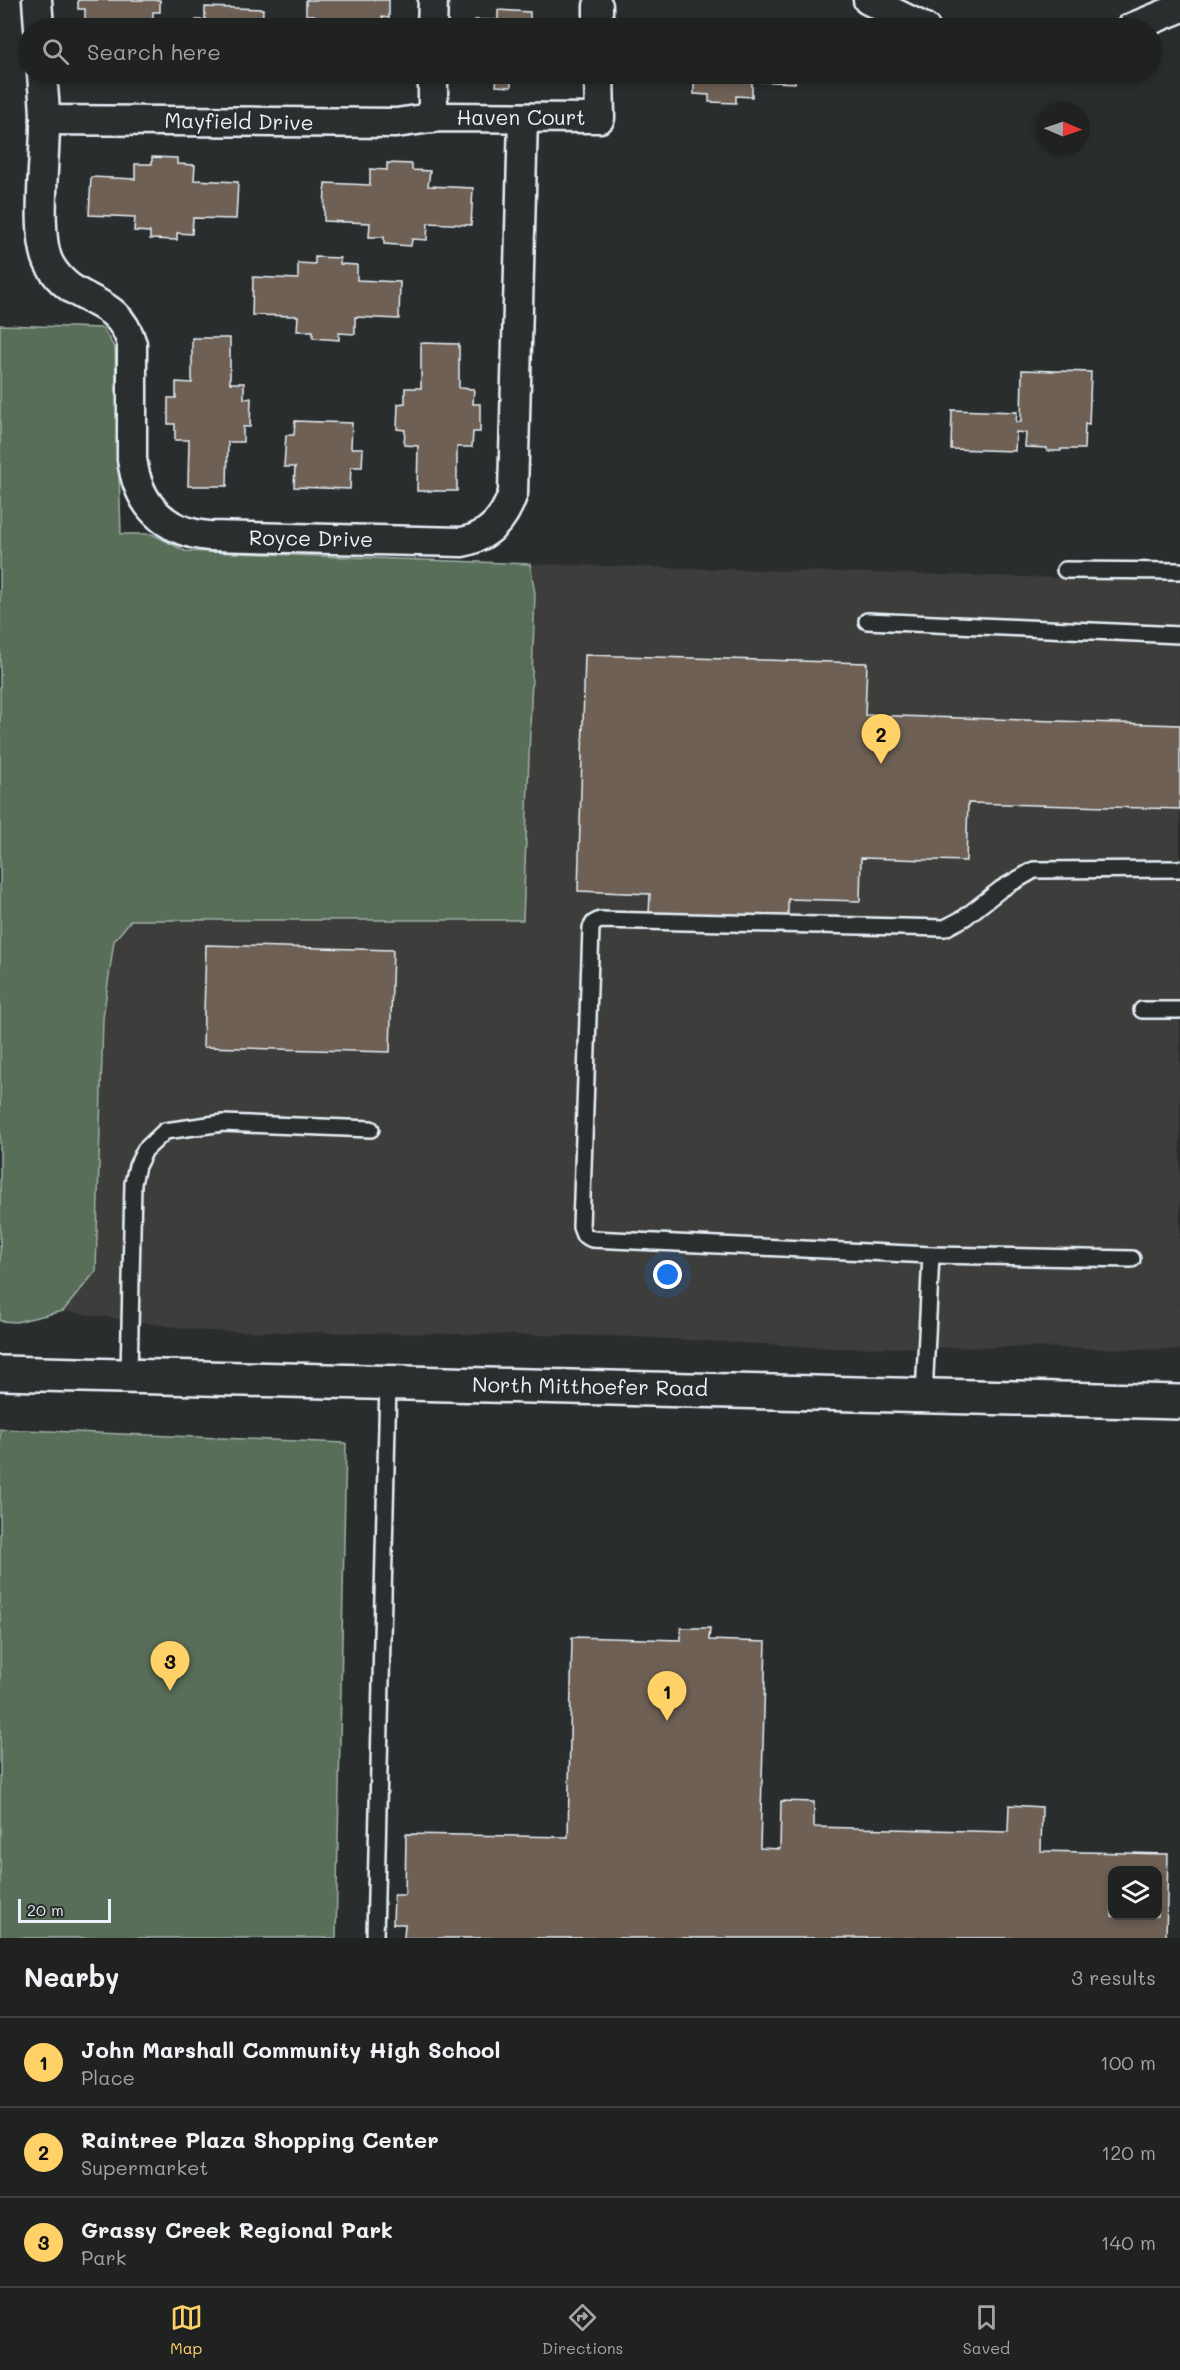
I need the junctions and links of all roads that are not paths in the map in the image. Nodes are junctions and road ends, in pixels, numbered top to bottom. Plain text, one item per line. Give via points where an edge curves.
1 (37, 0) edge
2 (433, 0) edge
3 (874, 1) edge
4 (1180, 8) edge
5 (38, 18) edge
6 (432, 18) edge
7 (906, 18) edge
8 (1156, 18) edge
9 (43, 84) edge
10 (433, 84) edge
11 (599, 84) edge
12 (433, 118) junction
13 (524, 118) junction
14 (45, 120) junction
15 (1065, 570) dead end
16 (1180, 571) edge
17 (867, 621) dead end
18 (1180, 635) edge
19 (1180, 869) edge
20 (1142, 1010) dead end
21 (1180, 1010) edge
22 (371, 1129) dead end
23 (931, 1255) junction
24 (1132, 1259) dead end
25 (0, 1372) edge
26 (129, 1376) junction
27 (388, 1382) junction
28 (924, 1395) junction
29 (1180, 1401) edge
30 (375, 1938) edge

1 - 5 street
2 - 6 street
3 - 7 street
4 - 8 street
9 - 14 street
10 - 12 street
11 - 13 street, Haven Court via 600,118
12 - 13 street, Haven Court
12 - 14 street, Mayfield Drive via 396,123
13 - 14 street, Royce Drive via 513,493 507,511 495,526 471,540 453,542 196,535 184,532 155,513 142,494 133,465 129,332 109,308 70,288 46,256 42,236
15 - 16 lane
17 - 18 lane
19 - 23 lane via 1034,870 945,928 600,920 594,923 581,1215 584,1235 592,1239
20 - 21 lane
22 - 26 lane via 223,1123 165,1131 145,1150 133,1183
23 - 24 lane
23 - 28 lane
25 - 26 main road, North Mitthoefer Road
26 - 27 main road, North Mitthoefer Road
27 - 28 main road, North Mitthoefer Road
27 - 30 lane
28 - 29 main road, North Mitthoefer Road

